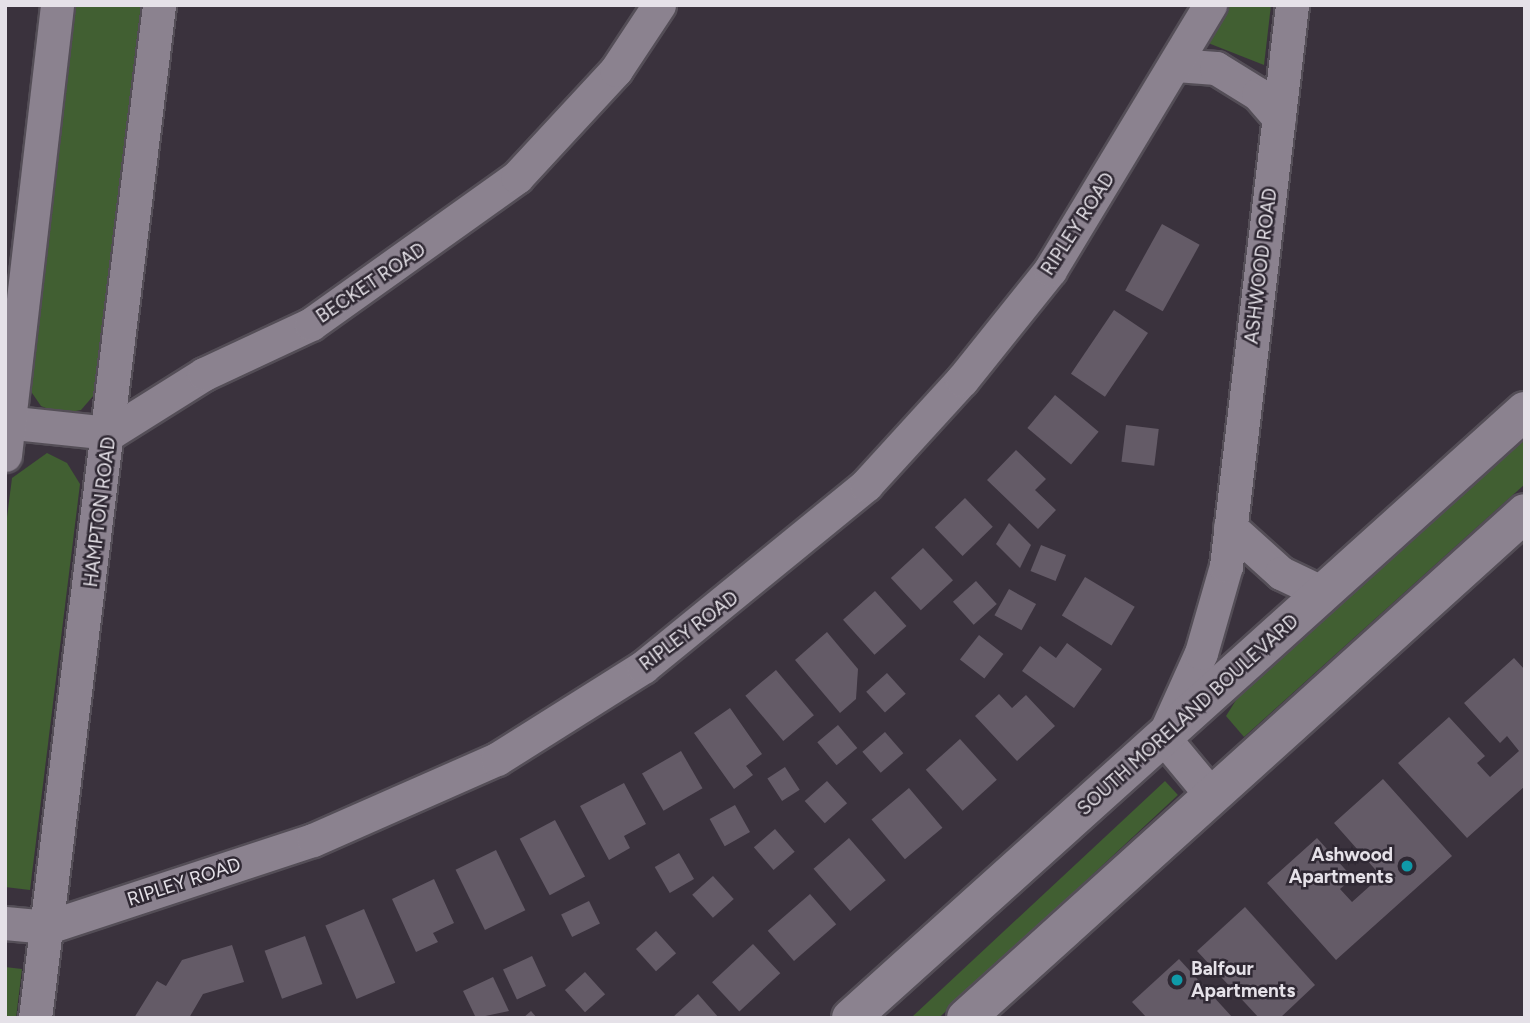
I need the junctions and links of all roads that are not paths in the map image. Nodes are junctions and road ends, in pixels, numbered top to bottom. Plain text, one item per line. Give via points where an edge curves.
1 (57, 5) edge
2 (159, 5) edge
3 (659, 5) edge
4 (1210, 5) edge
5 (1292, 5) edge
6 (1176, 65) junction
7 (1279, 118) junction
8 (1525, 411) edge
9 (110, 433) junction
10 (6, 434) edge
11 (1525, 513) edge
12 (1230, 527) junction
13 (1323, 593) junction
14 (1163, 737) junction
15 (1212, 796) junction
16 (5, 923) edge
17 (48, 927) junction
18 (35, 1018) edge
19 (851, 1018) edge
20 (966, 1018) edge

1 - 10 street
2 - 9 street, HAMPTON ROAD
3 - 9 street, BECKET ROAD via 616,70 517,177 311,324 204,374
4 - 6 street, RIPLEY ROAD
5 - 7 street, ASHWOOD ROAD
6 - 7 street via 1216,68 1258,94
6 - 17 street, RIPLEY ROAD via 1050,270 962,380 866,485 643,667 497,758 313,840
7 - 12 street, ASHWOOD ROAD
8 - 13 street, SOUTH MORELAND BOULEVARD
9 - 10 street
9 - 17 street, HAMPTON ROAD
11 - 15 street
12 - 13 street via 1281,573
12 - 14 street, ASHWOOD ROAD via 1201,653
13 - 14 street, SOUTH MORELAND BOULEVARD
14 - 15 street
14 - 19 street, SOUTH MORELAND BOULEVARD
15 - 20 street
16 - 17 street, RIPLEY ROAD
17 - 18 street, HAMPTON ROAD

